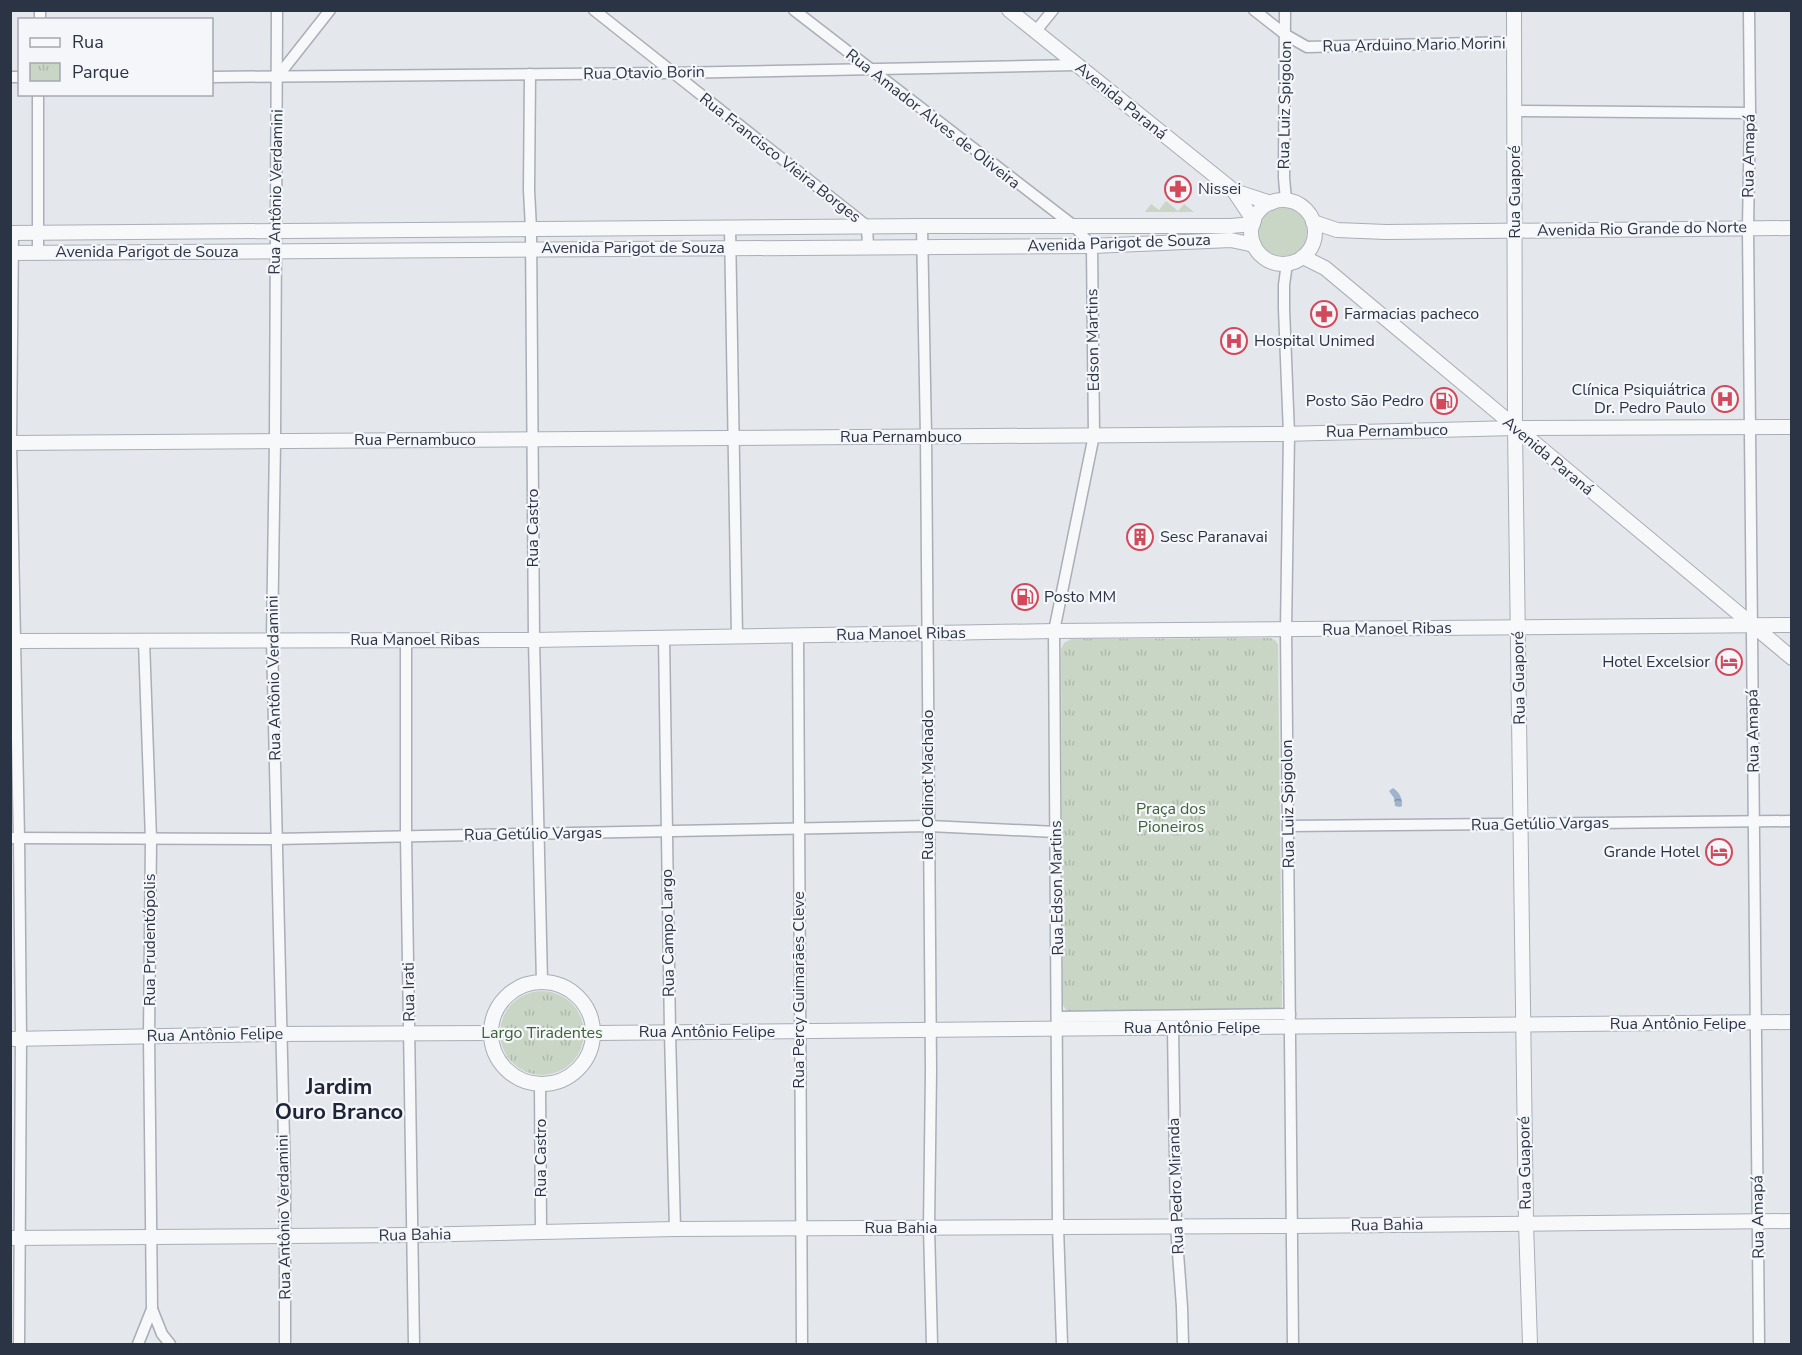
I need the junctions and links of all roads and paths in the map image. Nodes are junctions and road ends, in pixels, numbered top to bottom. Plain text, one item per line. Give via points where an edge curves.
1 (277, 10) edge
2 (330, 10) edge
3 (594, 10) edge
4 (794, 10) edge
5 (1009, 10) edge
6 (1053, 10) edge
7 (1254, 10) edge
8 (1285, 10) edge
9 (1514, 10) edge
10 (1749, 10) edge
11 (1035, 32) junction
12 (1286, 35) junction
13 (1514, 42) junction
14 (1076, 64) junction
15 (867, 69) junction
16 (670, 73) junction
17 (530, 74) junction
18 (278, 76) junction
19 (213, 77) edge
20 (38, 96) edge
21 (1515, 111) junction
22 (1750, 113) junction
23 (1234, 191) junction
24 (1286, 200) junction
25 (1271, 203) junction
26 (1253, 222) junction
27 (1313, 222) junction
28 (867, 226) junction
29 (922, 226) junction
30 (1074, 226) junction
31 (730, 227) junction
32 (1748, 228) junction
33 (1791, 228) edge
34 (531, 229) junction
35 (1516, 230) junction
36 (274, 231) junction
37 (12, 233) edge
38 (38, 233) junction
39 (1254, 245) junction
40 (868, 246) junction
41 (922, 246) junction
42 (1092, 246) junction
43 (731, 247) junction
44 (531, 249) junction
45 (274, 251) junction
46 (12, 253) edge
47 (38, 253) junction
48 (1303, 257) junction
49 (1287, 263) junction
50 (1750, 427) junction
51 (1791, 427) edge
52 (1515, 428) junction
53 (1289, 434) junction
54 (1094, 435) junction
55 (926, 436) junction
56 (733, 438) junction
57 (533, 439) junction
58 (275, 441) junction
59 (10, 443) edge
60 (1752, 625) junction
61 (1791, 625) edge
62 (1519, 628) junction
63 (1286, 630) junction
64 (1054, 632) junction
65 (927, 633) junction
66 (798, 635) junction
67 (737, 636) junction
68 (664, 638) junction
69 (534, 639) junction
70 (272, 640) junction
71 (406, 640) junction
72 (12, 641) edge
73 (144, 641) junction
74 (1791, 658) edge
75 (1791, 821) edge
76 (1754, 822) junction
77 (1521, 825) junction
78 (929, 826) junction
79 (1288, 826) junction
80 (799, 829) junction
81 (667, 831) junction
82 (1056, 832) junction
83 (538, 834) junction
84 (406, 836) junction
85 (15, 838) edge
86 (151, 839) junction
87 (276, 839) junction
88 (542, 982) junction
89 (1290, 1021) junction
90 (1791, 1022) edge
91 (1058, 1023) junction
92 (1755, 1023) junction
93 (1523, 1025) junction
94 (1173, 1028) junction
95 (930, 1029) junction
96 (799, 1031) junction
97 (669, 1032) junction
98 (410, 1033) junction
99 (491, 1033) junction
100 (594, 1033) junction
101 (280, 1034) junction
102 (149, 1036) junction
103 (16, 1039) edge
104 (540, 1084) junction
105 (1758, 1221) junction
106 (1791, 1221) edge
107 (1526, 1223) junction
108 (1176, 1226) junction
109 (1292, 1226) junction
110 (929, 1227) junction
111 (1058, 1227) junction
112 (675, 1229) junction
113 (801, 1229) junction
114 (541, 1233) junction
115 (412, 1235) junction
116 (285, 1236) junction
117 (152, 1237) junction
118 (16, 1238) edge
119 (152, 1309) junction
120 (19, 1344) edge
121 (138, 1344) edge
122 (170, 1344) edge
123 (285, 1344) edge
124 (414, 1344) edge
125 (802, 1344) edge
126 (932, 1344) edge
127 (1062, 1344) edge
128 (1183, 1344) edge
129 (1293, 1344) edge
130 (1530, 1344) edge
131 (1759, 1344) edge

1 - 18 street, Rua Antônio Verdamini
2 - 18 street
3 - 16 street, Rua Francisco Vieira Borges
4 - 15 street, Rua Amador Alves de Oliveira
5 - 11 street, Avenida Paraná
6 - 11 street
7 - 12 street, Rua Arduino Mario Morini
8 - 12 street, Rua Luiz Spigolon
9 - 13 street, Rua Guaporé
10 - 22 street, Rua Amapá
11 - 14 street, Avenida Paraná
12 - 13 street, Rua Arduino Mario Morini via 1307,47
12 - 24 street, Rua Luiz Spigolon
13 - 21 street, Rua Guaporé
14 - 15 street, Rua Otavio Borin
14 - 23 street, Avenida Paraná
15 - 16 street, Rua Otavio Borin
15 - 30 street, Rua Amador Alves de Oliveira
16 - 17 street, Rua Otavio Borin
16 - 28 street, Rua Francisco Vieira Borges
17 - 18 street, Rua Otavio Borin
17 - 34 street, Rua Castro
18 - 19 street, Rua Otavio Borin
18 - 36 street, Rua Antônio Verdamini
20 - 38 street
21 - 22 street
21 - 35 street, Rua Guaporé
22 - 32 street, Rua Amapá
23 - 25 street, Avenida Paraná
23 - 26 street, Avenida Paraná
24 - 25 street
24 - 27 street via 1304,208
25 - 26 street via 1259,211
26 - 30 street, Avenida Parigot de Souza via 1231,226
26 - 39 street
27 - 35 street, Avenida Rio Grande do Norte via 1347,231
27 - 48 street via 1314,238
28 - 29 street, Avenida Parigot de Souza
28 - 31 street, Avenida Parigot de Souza
28 - 40 street, Rua Francisco Vieira Borges
29 - 30 street, Avenida Parigot de Souza
29 - 41 street, Rua Odinot Machado
30 - 42 street, Rua Amador Alves de Oliveira
31 - 34 street, Avenida Parigot de Souza
31 - 43 street
32 - 33 street, Avenida Rio Grande do Norte
32 - 35 street, Avenida Rio Grande do Norte
32 - 50 street, Rua Amapá
34 - 36 street, Avenida Parigot de Souza
34 - 44 street, Rua Castro
35 - 52 street, Rua Guaporé
36 - 38 street, Avenida Parigot de Souza
36 - 45 street, Rua Antônio Verdamini
37 - 38 street, Avenida Parigot de Souza
37 - 46 street
38 - 47 street
39 - 42 street, Avenida Parigot de Souza via 1231,240
39 - 49 street via 1265,258
40 - 41 street, Avenida Parigot de Souza
40 - 43 street, Avenida Parigot de Souza
41 - 42 street, Avenida Parigot de Souza
41 - 55 street, Rua Odinot Machado
42 - 54 street, Edson Martins
43 - 44 street, Avenida Parigot de Souza
43 - 56 street
44 - 45 street, Avenida Parigot de Souza
44 - 57 street, Rua Castro
45 - 47 street, Avenida Parigot de Souza
45 - 58 street, Rua Antônio Verdamini
46 - 47 street, Avenida Parigot de Souza
46 - 59 street
48 - 49 street
48 - 52 street, Avenida Paraná via 1325,268
49 - 53 street, Rua Luiz Spigolon via 1284,309
50 - 51 street, Rua Pernambuco
50 - 52 street, Rua Pernambuco
50 - 60 street, Rua Amapá
52 - 53 street, Rua Pernambuco
52 - 60 street, Avenida Paraná
52 - 62 street, Rua Guaporé
53 - 54 street, Rua Pernambuco
53 - 63 street, Rua Luiz Spigolon
54 - 55 street, Rua Pernambuco
54 - 64 street, Rua Edson Martins
55 - 56 street, Rua Pernambuco
55 - 65 street, Rua Odinot Machado
56 - 57 street, Rua Pernambuco
56 - 67 street
57 - 58 street, Rua Pernambuco
57 - 69 street, Rua Castro
58 - 59 street, Rua Pernambuco
58 - 70 street, Rua Antônio Verdamini
59 - 72 street
60 - 61 street, Rua Manoel Ribas
60 - 62 street, Rua Manoel Ribas
60 - 74 street, Avenida Paraná
60 - 76 street, Rua Amapá
62 - 63 street, Rua Manoel Ribas
62 - 77 street, Rua Guaporé
63 - 64 street, Rua Manoel Ribas
63 - 79 street, Rua Luiz Spigolon
64 - 65 street, Rua Manoel Ribas
64 - 82 street, Rua Edson Martins
65 - 66 street, Rua Manoel Ribas
65 - 78 street, Rua Odinot Machado
66 - 67 street, Rua Manoel Ribas
66 - 80 street, Rua Percy Guimarães Cleve
67 - 68 street, Rua Manoel Ribas
68 - 69 street, Rua Manoel Ribas
68 - 81 street, Rua Campo Largo
69 - 71 street, Rua Manoel Ribas
69 - 83 street, Rua Castro
70 - 71 street, Rua Manoel Ribas
70 - 73 street, Rua Manoel Ribas
70 - 87 street, Rua Antônio Verdamini
71 - 84 street, Rua Irati
72 - 73 street, Rua Manoel Ribas
72 - 85 street
73 - 86 street, Rua Prudentópolis
75 - 76 street, Rua Getúlio Vargas
76 - 77 street, Rua Getúlio Vargas
76 - 92 street, Rua Amapá
77 - 79 street, Rua Getúlio Vargas
77 - 93 street, Rua Guaporé
78 - 80 street, Rua Getúlio Vargas
78 - 82 street, Rua Getúlio Vargas
78 - 95 street, Rua Odinot Machado
79 - 89 street, Rua Luiz Spigolon
80 - 81 street, Rua Getúlio Vargas
80 - 96 street, Rua Percy Guimarães Cleve
81 - 83 street, Rua Getúlio Vargas
81 - 97 street, Rua Campo Largo
82 - 91 street, Rua Edson Martins
83 - 84 street, Rua Getúlio Vargas
83 - 88 street, Rua Castro
84 - 87 street, Rua Getúlio Vargas
84 - 98 street, Rua Irati
85 - 86 street, Rua Getúlio Vargas
85 - 103 street
86 - 87 street, Rua Getúlio Vargas
86 - 102 street, Rua Prudentópolis
87 - 101 street, Rua Antônio Verdamini
88 - 99 street via 526,984 500,1003
88 - 100 street via 572,991 584,1003
89 - 91 street, Rua Antônio Felipe
89 - 93 street, Rua Antônio Felipe
89 - 94 street, Rua Antônio Felipe
89 - 109 street, Rua Luiz Spigolon
90 - 92 street, Rua Antônio Felipe
91 - 94 street, Rua Antônio Felipe
91 - 95 street, Rua Antônio Felipe
91 - 111 street, Rua Edson Martins
92 - 93 street, Rua Antônio Felipe
92 - 105 street, Rua Amapá
93 - 107 street, Rua Guaporé
94 - 108 street, Rua Pedro Miranda
95 - 96 street, Rua Antônio Felipe
95 - 110 street, Rua Odinot Machado
96 - 97 street, Rua Antônio Felipe
96 - 113 street, Rua Percy Guimarães Cleve
97 - 100 street, Rua Antônio Felipe
97 - 112 street, Rua Campo Largo
98 - 99 street, Rua Antônio Felipe
98 - 101 street, Rua Antônio Felipe
98 - 115 street, Rua Irati
99 - 104 street via 500,1062 525,1081
100 - 104 street via 591,1049 572,1075
101 - 102 street, Rua Antônio Felipe
101 - 116 street, Rua Antônio Verdamini
102 - 103 street, Rua Antônio Felipe
102 - 117 street, Rua Prudentópolis
103 - 118 street
104 - 114 street, Rua Castro
105 - 106 street, Rua Bahia
105 - 107 street, Rua Bahia
105 - 131 street, Rua Amapá
107 - 109 street, Rua Bahia
107 - 130 street, Rua Guaporé
108 - 109 street, Rua Bahia
108 - 111 street, Rua Bahia
108 - 128 street, Rua Pedro Miranda
109 - 129 street, Rua Luiz Spigolon
110 - 111 street, Rua Bahia
110 - 113 street, Rua Bahia
110 - 126 street, Rua Odinot Machado
111 - 127 street, Rua Edson Martins
112 - 113 street, Rua Bahia
112 - 114 street, Rua Bahia
113 - 125 street, Rua Percy Guimarães Cleve
114 - 115 street, Rua Bahia
115 - 116 street, Rua Bahia
115 - 124 street, Rua Irati
116 - 117 street, Rua Bahia
116 - 123 street, Rua Antônio Verdamini
117 - 118 street, Rua Bahia
117 - 119 street, Rua Prudentópolis
118 - 120 street
119 - 121 street, Rua Prudentópolis
119 - 122 street

